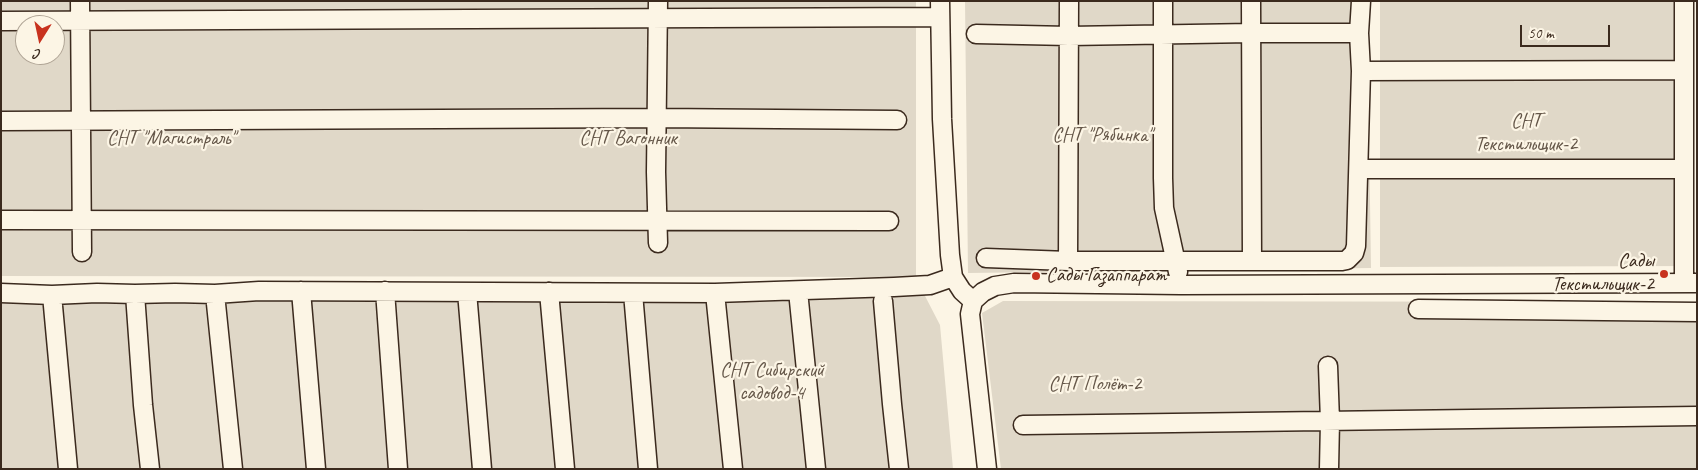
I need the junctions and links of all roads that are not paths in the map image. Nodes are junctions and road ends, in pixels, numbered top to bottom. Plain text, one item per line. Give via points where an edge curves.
1 (80, 1) edge
2 (1069, 1) edge
3 (1163, 1) edge
4 (1251, 1) edge
5 (1361, 1) edge
6 (1684, 1) edge
7 (658, 9) edge
8 (940, 9) edge
9 (1, 21) edge
10 (80, 22) junction
11 (1251, 33) junction
12 (976, 34) dead end
13 (1359, 34) junction
14 (1163, 35) junction
15 (1069, 36) junction
16 (1684, 70) junction
17 (1361, 71) junction
18 (658, 118) junction
19 (898, 120) dead end
20 (1, 121) edge
21 (80, 121) junction
22 (1359, 169) junction
23 (1684, 169) junction
24 (1, 220) edge
25 (82, 220) junction
26 (889, 221) dead end
27 (658, 222) junction
28 (658, 243) dead end
29 (82, 252) dead end
30 (986, 258) dead end
31 (1068, 261) junction
32 (1176, 261) junction
33 (1252, 261) junction
34 (953, 276) junction
35 (1690, 283) edge
36 (1181, 284) junction
37 (384, 291) junction
38 (798, 291) junction
39 (301, 292) junction
40 (467, 292) junction
41 (549, 292) junction
42 (633, 292) junction
43 (1, 293) edge
44 (715, 293) junction
45 (135, 294) junction
46 (215, 294) junction
47 (52, 295) junction
48 (973, 300) junction
49 (884, 301) dead end
50 (1418, 310) dead end
51 (1697, 312) edge
52 (1328, 366) dead end
53 (1697, 416) edge
54 (1330, 421) junction
55 (1023, 425) dead end
56 (68, 469) edge
57 (150, 469) edge
58 (233, 469) edge
59 (316, 469) edge
60 (398, 469) edge
61 (482, 469) edge
62 (565, 469) edge
63 (648, 469) edge
64 (733, 469) edge
65 (816, 469) edge
66 (899, 469) edge
67 (987, 469) edge
68 (1329, 469) edge

1 - 10 street
2 - 15 street
3 - 14 street
4 - 11 street
5 - 13 street
6 - 16 street
7 - 8 street
7 - 10 street
7 - 18 street
8 - 34 street via 943,129
9 - 10 street
10 - 21 street
11 - 13 street
11 - 14 street
11 - 33 street
12 - 15 street
13 - 17 street
14 - 15 street
14 - 32 street via 1164,208
15 - 31 street
16 - 17 street
16 - 23 street
17 - 22 street
18 - 19 street
18 - 21 street
18 - 27 street
20 - 21 street
21 - 25 street
22 - 23 street
22 - 33 street via 1356,246 1347,260
23 - 35 street
24 - 25 street
25 - 27 street
25 - 29 street
26 - 27 street
27 - 28 street
30 - 31 street
31 - 32 street
32 - 33 street
32 - 36 street
34 - 38 street via 930,285
34 - 48 street via 962,291
35 - 36 street
36 - 48 street via 1014,283 995,286
37 - 39 street
37 - 40 street
37 - 60 street
38 - 44 street
38 - 65 street
39 - 46 street
39 - 59 street
40 - 41 street
40 - 61 street
41 - 42 street
41 - 62 street
42 - 44 street
42 - 63 street
43 - 47 street
44 - 64 street
45 - 46 street
45 - 47 street
45 - 57 street
46 - 58 street
47 - 56 street
48 - 67 street via 970,314
49 - 66 street
50 - 51 street
52 - 54 street
53 - 54 street
54 - 55 street
54 - 68 street

